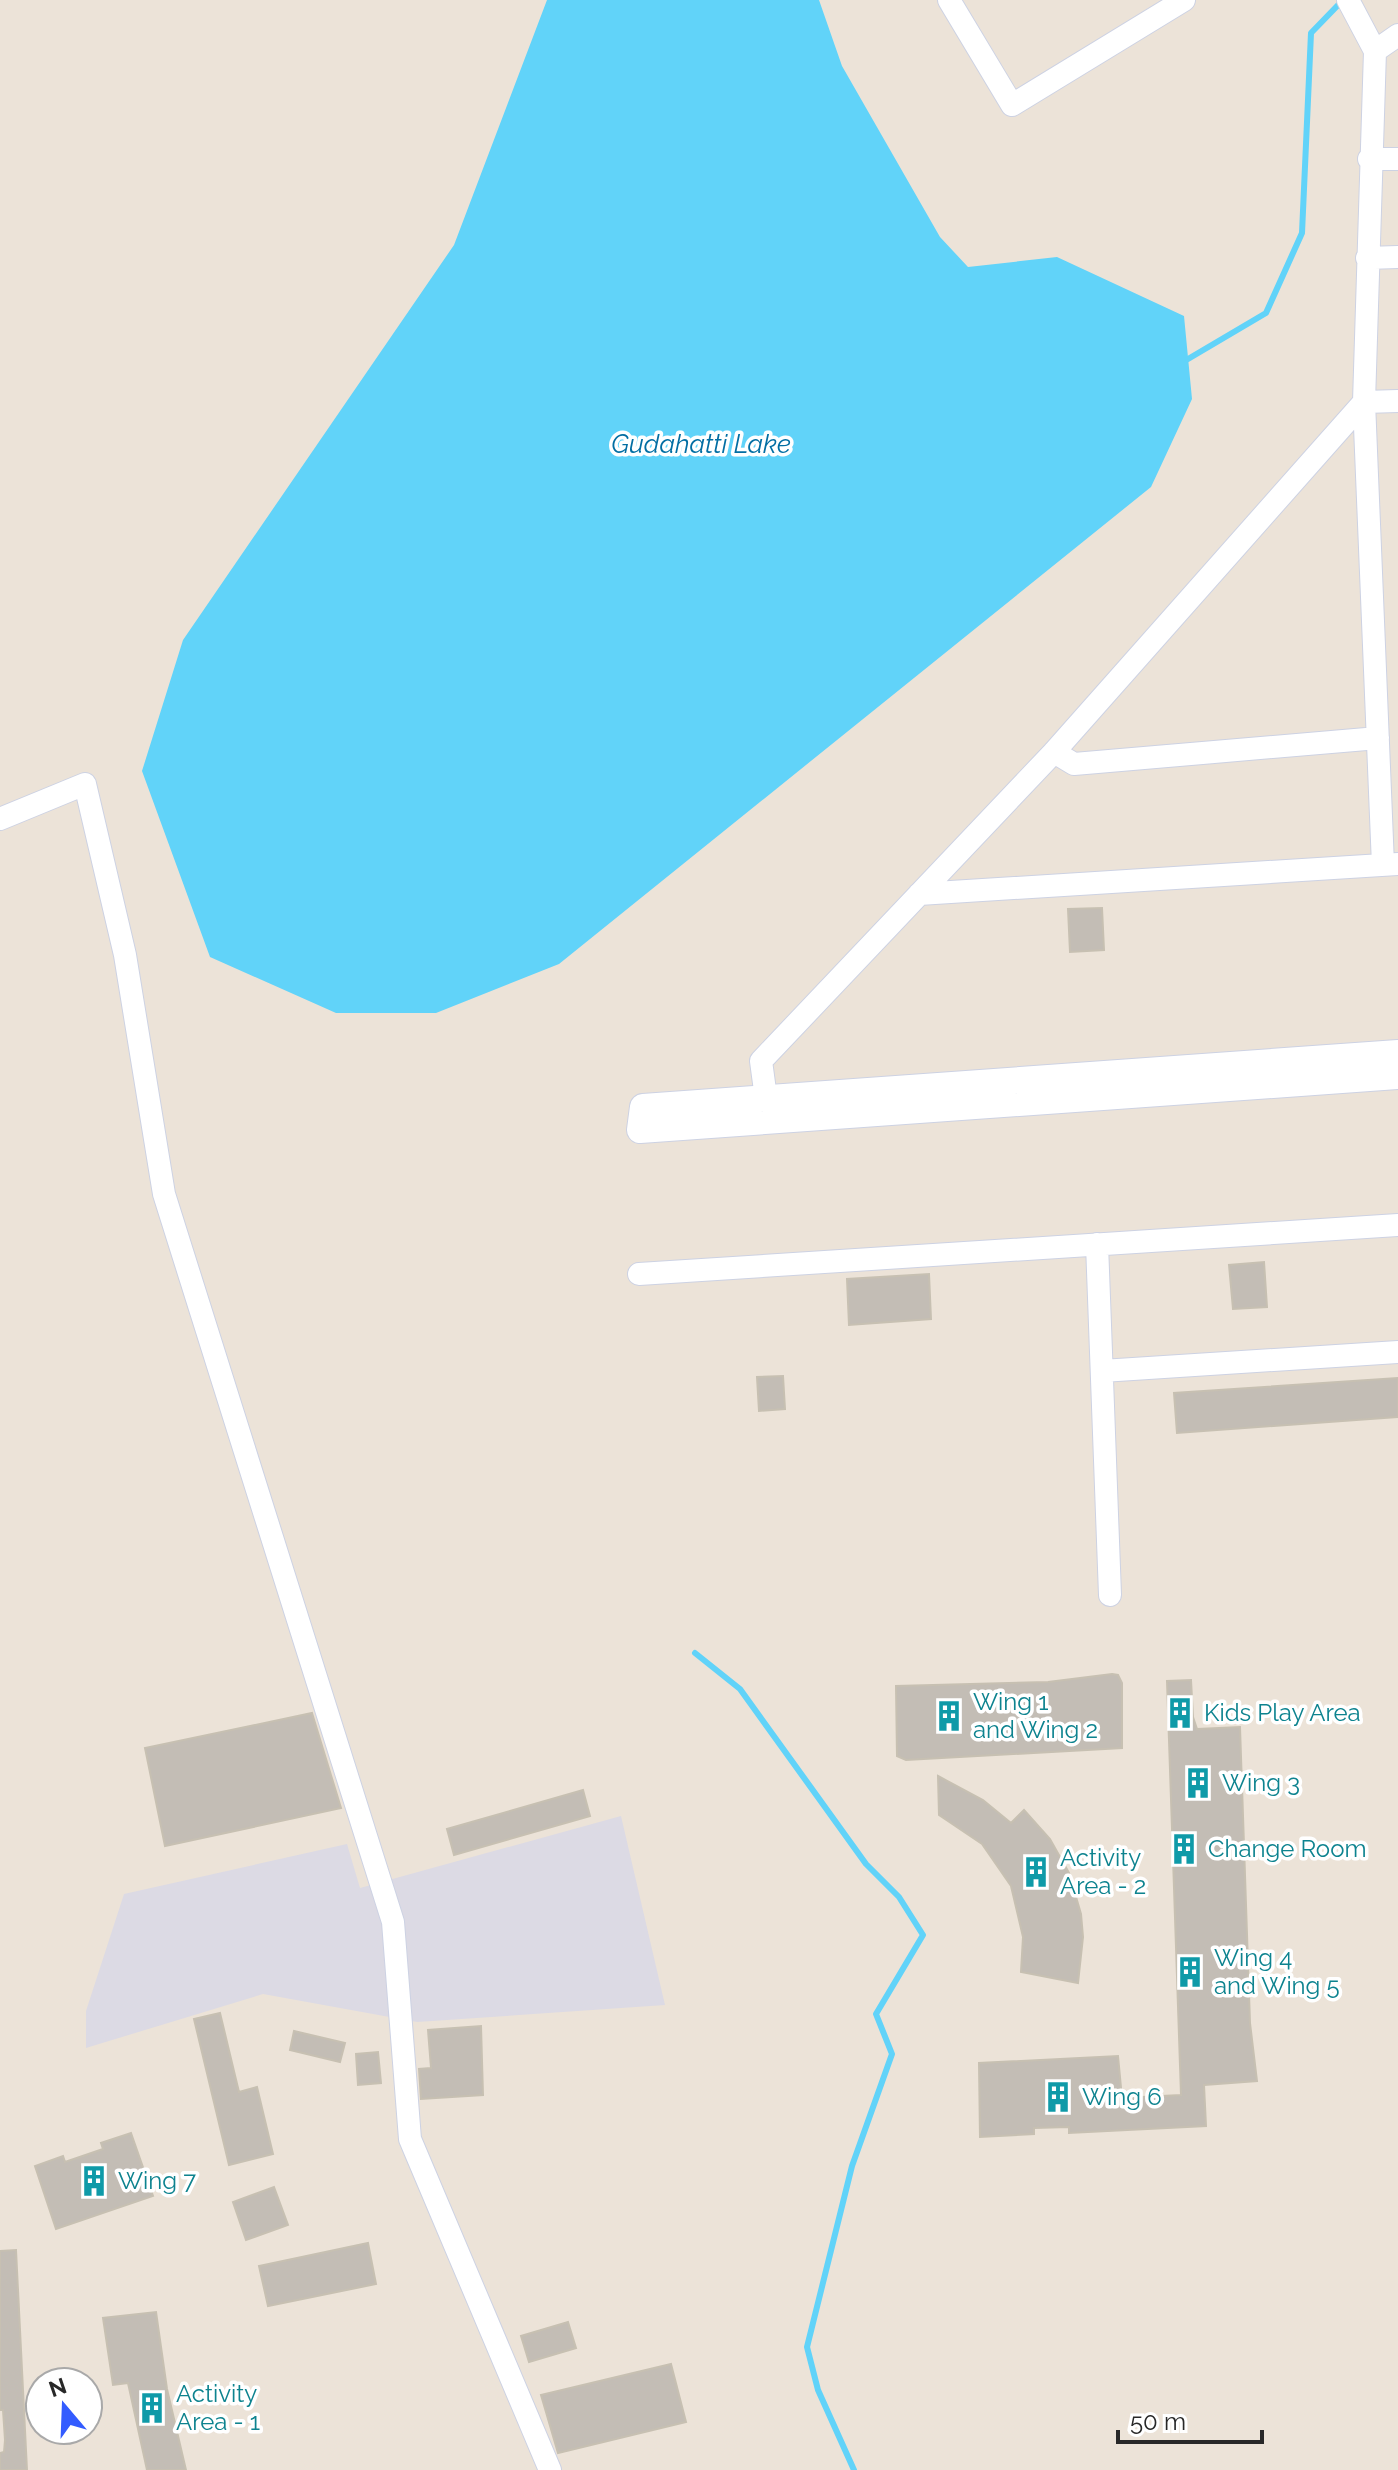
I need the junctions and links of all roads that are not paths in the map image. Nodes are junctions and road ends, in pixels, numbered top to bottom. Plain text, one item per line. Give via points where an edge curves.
1 (949, 0) edge
2 (1184, 0) edge
3 (1348, 0) edge
4 (1398, 35) edge
5 (1375, 51) junction
6 (1369, 159) junction
7 (1398, 159) edge
8 (1398, 257) edge
9 (1367, 258) junction
10 (1398, 401) edge
11 (1364, 402) junction
12 (1378, 738) junction
13 (1054, 752) junction
14 (0, 819) edge
15 (1390, 865) edge
16 (919, 894) junction
17 (1398, 1053) edge
18 (1398, 1076) edge
19 (766, 1098) junction
20 (1398, 1225) edge
21 (1097, 1244) junction
22 (639, 1274) dead end
23 (1398, 1352) edge
24 (1102, 1371) junction
25 (1110, 1595) dead end
26 (550, 2470) edge

1 - 2 street via 1012,105
3 - 5 street
4 - 5 street
5 - 6 street
6 - 7 street
6 - 9 street
8 - 9 street
9 - 11 street
10 - 11 street
11 - 12 street
11 - 13 street
12 - 13 street via 1074,764
12 - 15 street
13 - 16 street
14 - 26 street via 85,784 125,955 164,1194 393,1922 410,2139
15 - 16 street
16 - 19 street via 761,1061
17 - 19 street
18 - 19 street via 640,1130 643,1107
20 - 21 street
21 - 22 street
21 - 24 street
23 - 24 street
24 - 25 street

